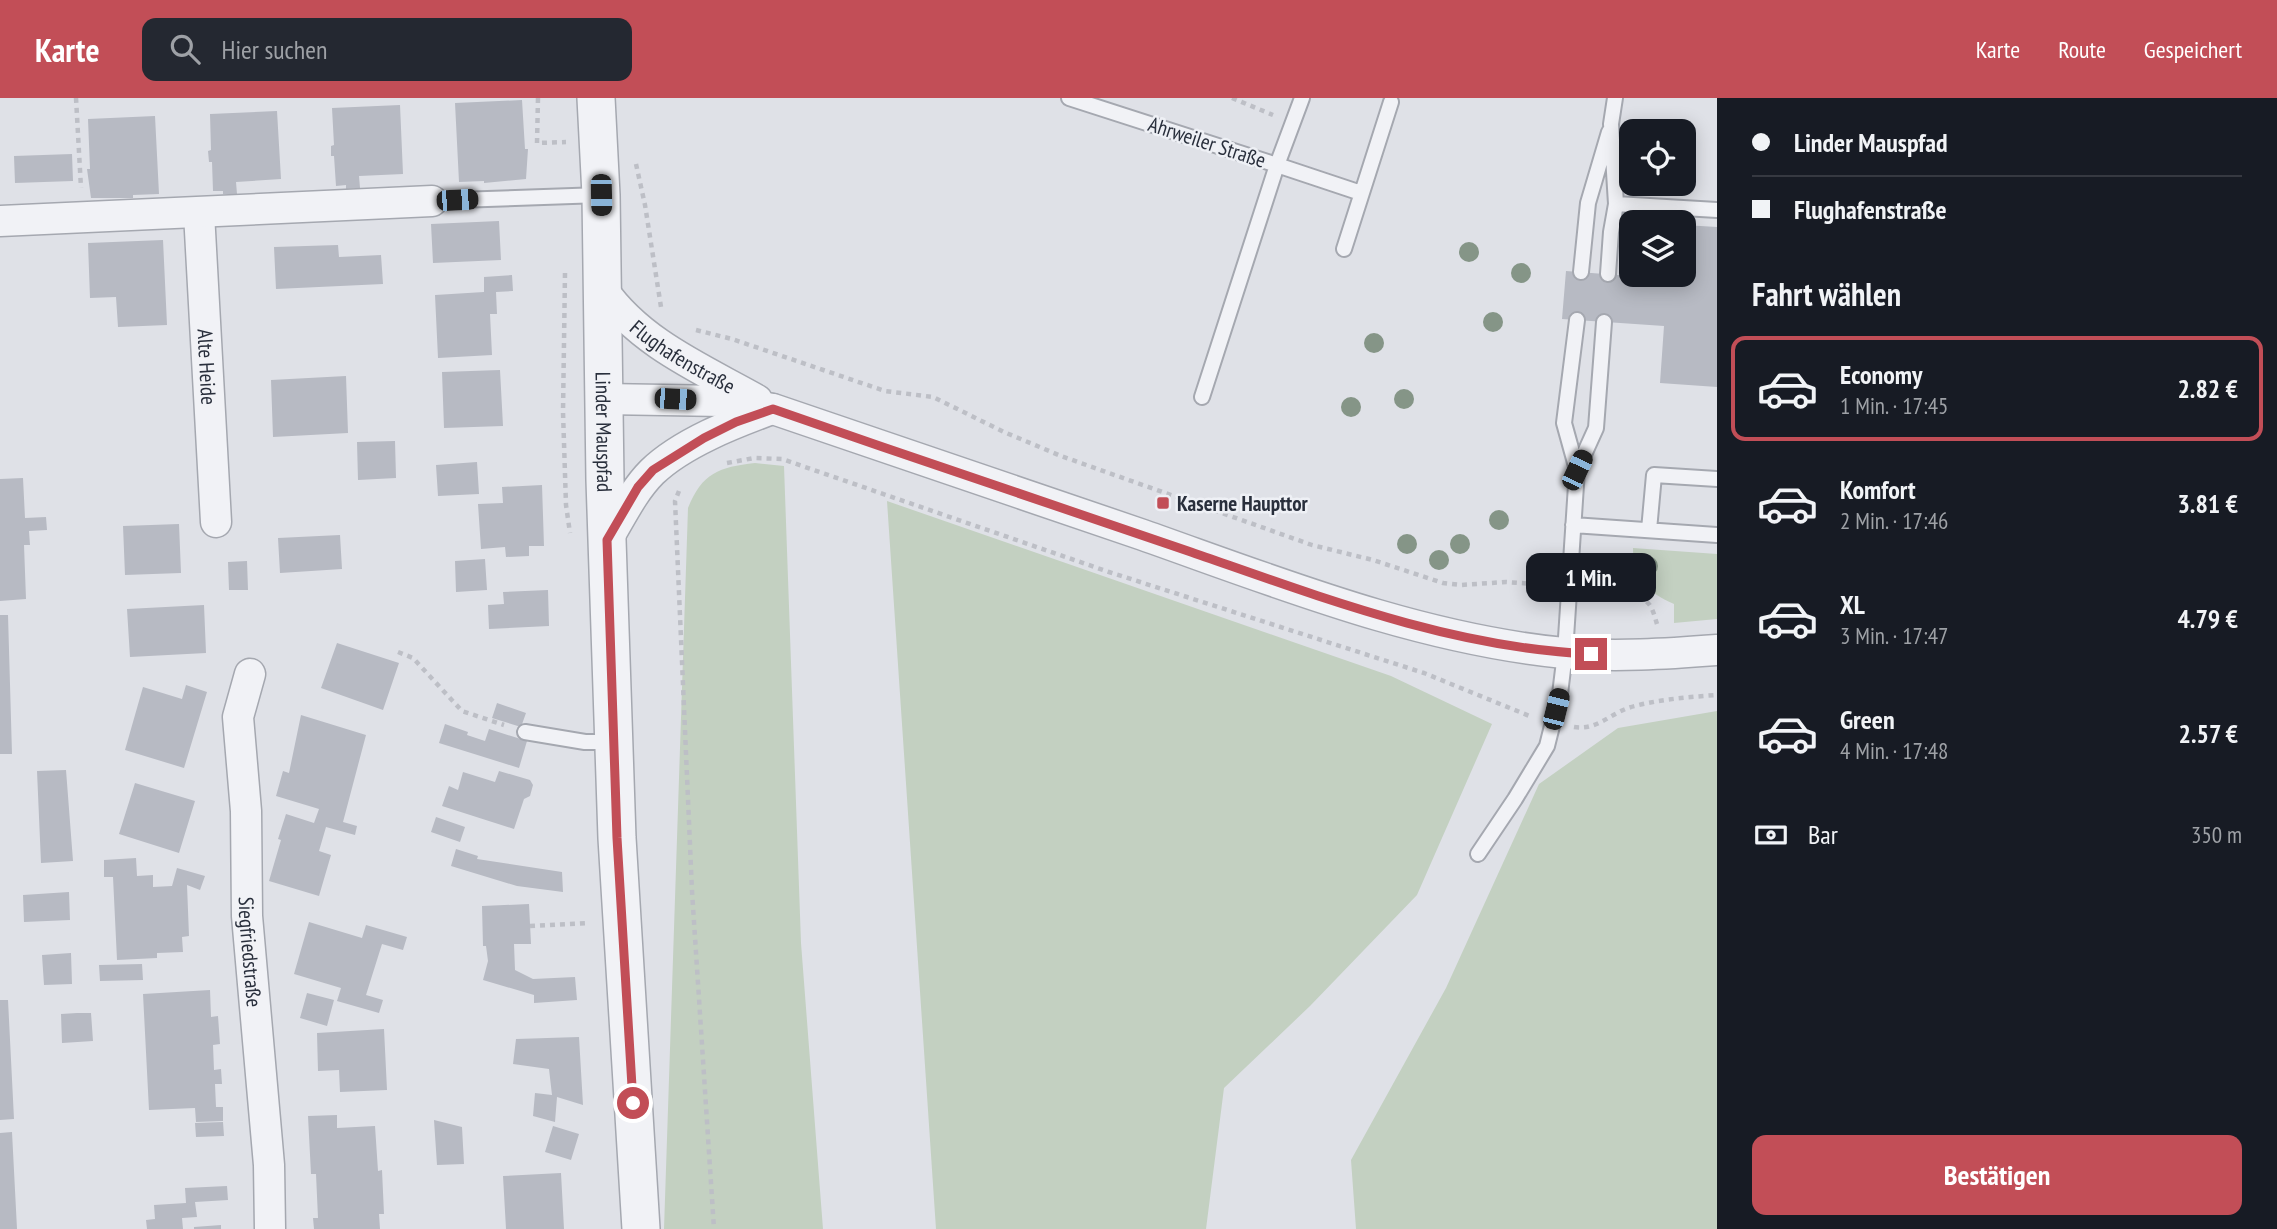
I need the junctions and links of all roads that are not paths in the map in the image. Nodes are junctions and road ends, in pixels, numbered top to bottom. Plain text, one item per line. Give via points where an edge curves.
1 (596, 98) edge
2 (1069, 98) edge
3 (1301, 98) edge
4 (1615, 98) edge
5 (1391, 102) dead end
6 (1611, 124) junction
7 (1277, 165) junction
8 (1361, 193) junction
9 (601, 195) junction
10 (444, 201) joint
11 (1616, 204) junction
12 (1717, 210) edge
13 (199, 213) junction
14 (0, 220) edge
15 (1343, 249) dead end
16 (1581, 272) dead end
17 (1608, 274) dead end
18 (603, 290) junction
19 (1577, 320) dead end
20 (1604, 322) dead end
21 (1202, 397) dead end
22 (604, 399) junction
23 (773, 409) junction
24 (1577, 470) junction
25 (1717, 479) edge
26 (216, 523) dead end
27 (1573, 525) junction
28 (1649, 530) junction
29 (1717, 535) edge
30 (607, 540) junction
31 (1717, 650) edge
32 (1565, 653) junction
33 (250, 674) dead end
34 (525, 732) road end
35 (613, 742) junction
36 (1478, 854) dead end
37 (270, 1229) edge
38 (640, 1229) edge

1 - 9 street, Linder Mauspfad
2 - 7 lane, Ahrweiler Straße
3 - 7 lane, Ahrweiler Straße
4 - 6 lane
5 - 8 lane
6 - 11 lane
6 - 16 lane via 1588,203
7 - 8 lane
7 - 21 lane
8 - 15 lane
9 - 10 lane
9 - 18 street, Linder Mauspfad
10 - 13 street
11 - 12 lane
11 - 17 lane
13 - 14 street
13 - 26 street, Alte Heide
18 - 22 street, Linder Mauspfad
18 - 23 street, Flughafenstraße via 624,316 658,344
19 - 24 lane via 1564,423
20 - 24 lane via 1596,428
22 - 23 street, Flughafenstraße via 723,401
22 - 30 street, Linder Mauspfad
23 - 30 street, Flughafenstraße via 704,438 653,470
23 - 32 street, Flughafenstraße via 1325,598 1475,638
24 - 27 lane
25 - 28 lane via 1654,475
27 - 28 lane
27 - 32 lane
28 - 29 lane
30 - 35 street, Linder Mauspfad
31 - 32 street, Flughafenstraße
32 - 36 lane via 1547,746
33 - 37 street, Siegfriedstraße via 238,717
34 - 35 lane
35 - 38 street, Linder Mauspfad

